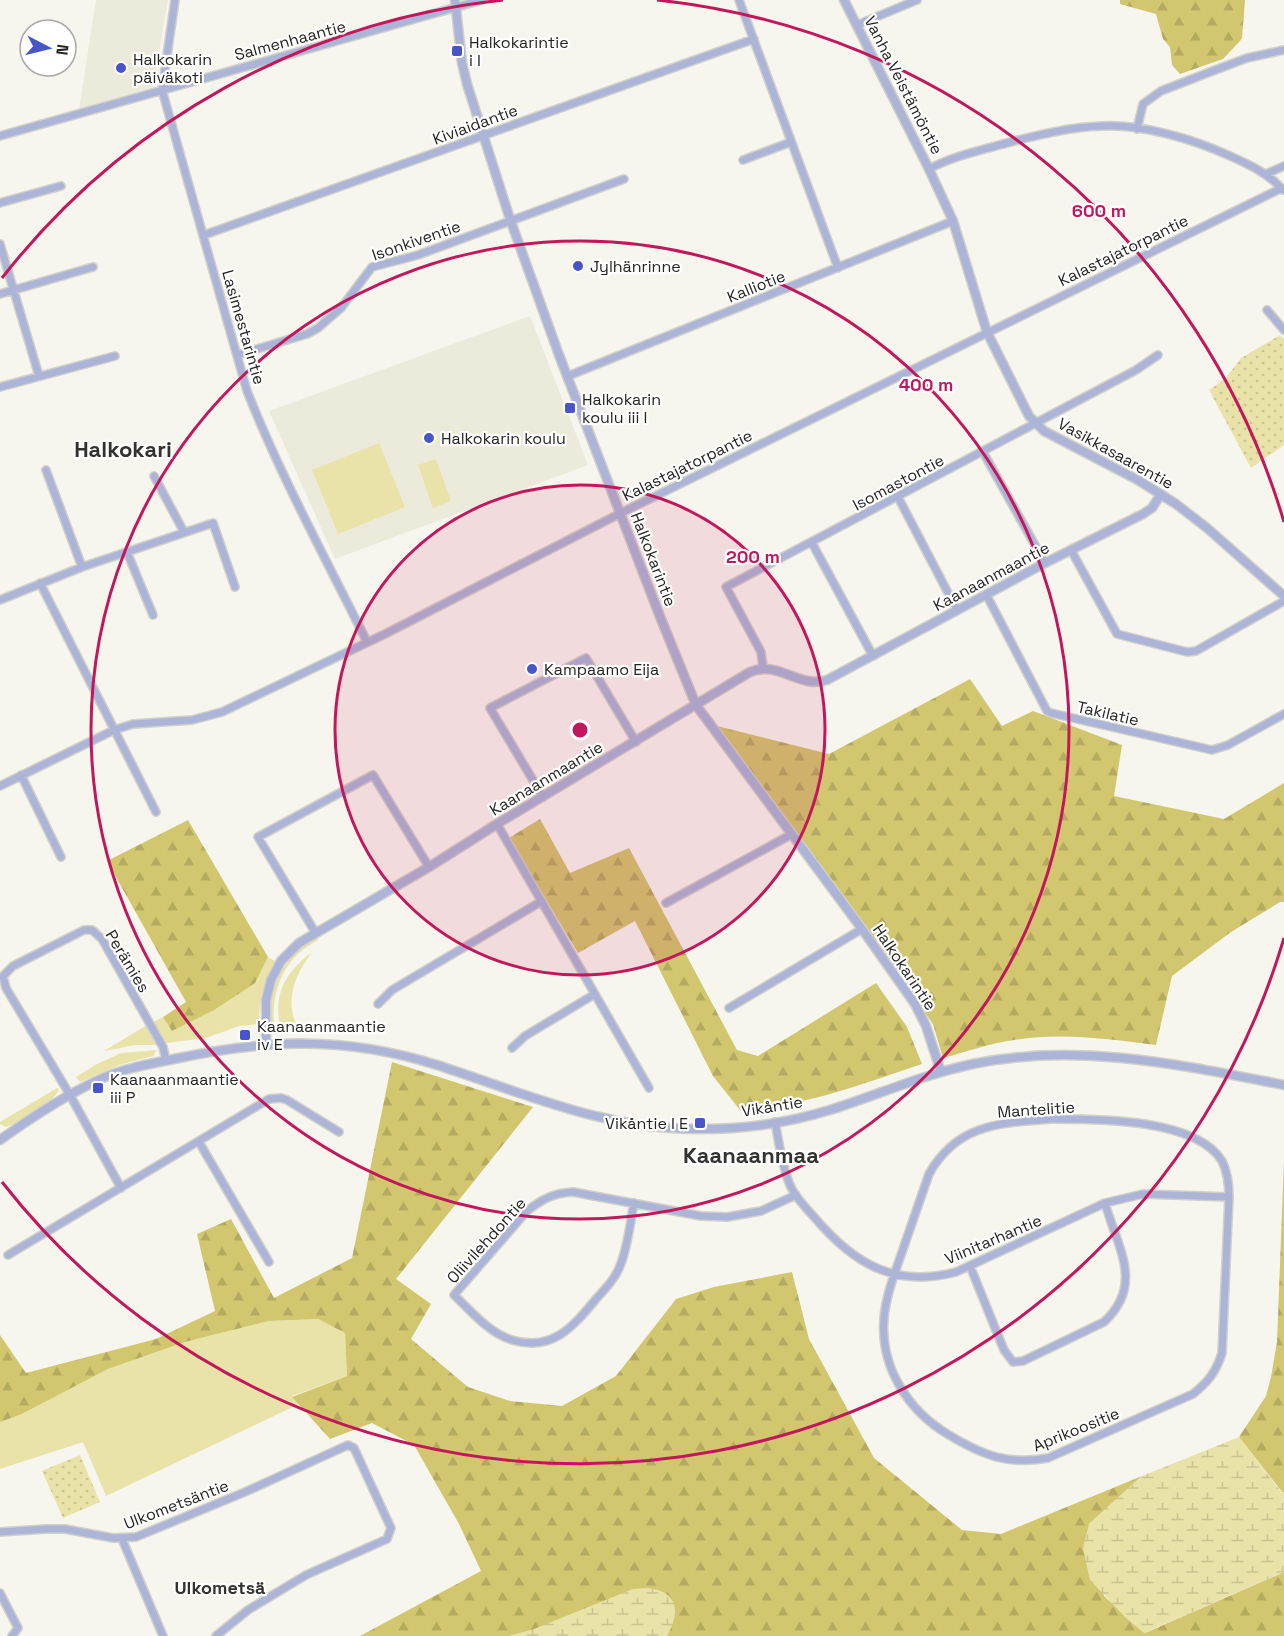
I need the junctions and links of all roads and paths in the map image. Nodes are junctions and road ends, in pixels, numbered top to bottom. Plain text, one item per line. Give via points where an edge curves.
1 (175, 0) edge
2 (482, 0) edge
3 (739, 0) edge
4 (844, 0) edge
5 (917, 0) edge
6 (456, 4) edge
7 (857, 25) junction
8 (754, 39) junction
9 (1284, 50) edge
10 (162, 90) junction
11 (1137, 129) junction
12 (0, 136) edge
13 (482, 136) junction
14 (791, 142) junction
15 (743, 160) dead end
16 (1284, 166) edge
17 (929, 169) junction
18 (1266, 174) junction
19 (624, 178) dead end
20 (61, 186) dead end
21 (1283, 189) edge
22 (0, 203) edge
23 (510, 219) junction
24 (953, 221) junction
25 (204, 235) junction
26 (0, 244) edge
27 (93, 267) dead end
28 (838, 268) junction
29 (12, 290) junction
30 (0, 294) edge
31 (1267, 310) dead end
32 (1284, 330) edge
33 (987, 332) junction
34 (237, 355) junction
35 (1158, 355) dead end
36 (115, 356) dead end
37 (39, 376) junction
38 (568, 376) junction
39 (0, 387) edge
40 (1035, 422) junction
41 (983, 452) junction
42 (46, 470) dead end
43 (154, 476) dead end
44 (1161, 494) junction
45 (898, 497) junction
46 (621, 513) junction
47 (184, 532) junction
48 (812, 543) junction
49 (1071, 550) junction
50 (128, 552) junction
51 (1045, 563) junction
52 (82, 567) junction
53 (40, 583) junction
54 (235, 587) dead end
55 (987, 596) junction
56 (1284, 596) edge
57 (0, 600) edge
58 (1284, 601) edge
59 (957, 610) junction
60 (153, 615) dead end
61 (368, 642) junction
62 (873, 656) junction
63 (763, 667) junction
64 (696, 705) junction
65 (1284, 714) edge
66 (114, 730) junction
67 (636, 742) junction
68 (21, 775) junction
69 (0, 786) edge
70 (543, 797) junction
71 (156, 812) dead end
72 (497, 824) junction
73 (792, 834) junction
74 (61, 857) dead end
75 (429, 867) junction
76 (542, 901) junction
77 (666, 903) dead end
78 (862, 929) junction
79 (315, 932) junction
80 (595, 994) junction
81 (378, 1004) dead end
82 (729, 1008) dead end
83 (266, 1044) junction
84 (512, 1048) dead end
85 (166, 1061) junction
86 (940, 1072) junction
87 (1284, 1085) edge
88 (648, 1088) dead end
89 (70, 1095) junction
90 (775, 1122) junction
91 (339, 1132) dead end
92 (1, 1138) edge
93 (199, 1142) junction
94 (121, 1188) junction
95 (796, 1195) junction
96 (1229, 1197) junction
97 (634, 1203) junction
98 (1105, 1203) junction
99 (8, 1255) dead end
100 (269, 1262) dead end
101 (970, 1266) junction
102 (895, 1274) junction
103 (0, 1532) edge
104 (122, 1539) junction
105 (0, 1593) edge
106 (12, 1636) edge
107 (163, 1636) edge
108 (216, 1636) edge

1 - 10 street, Lasimestarintie
2 - 6 street, Salmenhaantie
3 - 8 street
4 - 7 street, Vanha Veistämöntie
5 - 7 street
6 - 10 street, Salmenhaantie
6 - 13 street, Halkokarintie via 462,63
7 - 17 street, Vanha Veistämöntie
8 - 13 street, Kiviaidantie
8 - 14 street
9 - 11 street via 1247,58 1161,91 1143,104
10 - 12 street, Salmenhaantie
10 - 25 street, Lasimestarintie
11 - 17 street, Vanha Veistämöntie via 1102,126 1039,135 979,150
11 - 18 street, Vanha Veistämöntie via 1219,151
13 - 23 street, Halkokarintie
13 - 25 street, Kiviaidantie
14 - 15 street
14 - 28 street
16 - 18 street
17 - 24 street, Vasikkasaarentie
18 - 21 street, Vanha Veistämöntie
19 - 23 street, Isonkiventie
20 - 22 street
21 - 33 street, Kalastajatorpantie
23 - 34 street, Isonkiventie via 418,255 372,267 341,308 318,328
23 - 38 street, Halkokarintie
24 - 28 street, Kalliotie
24 - 33 street, Vasikkasaarentie
25 - 34 street, Lasimestarintie
26 - 29 street
27 - 29 street
28 - 38 street, Kalliotie
29 - 30 street
29 - 37 street
31 - 32 street
33 - 40 street, Vasikkasaarentie via 1026,412
33 - 46 street, Kalastajatorpantie
34 - 61 street, Lasimestarintie via 261,425
35 - 40 street, Isomastontie
36 - 37 street
37 - 39 street
38 - 46 street, Halkokarintie
40 - 41 street, Isomastontie
40 - 44 street, Vasikkasaarentie via 1044,431
41 - 45 street, Isomastontie
41 - 51 street
42 - 52 street
43 - 47 street
44 - 49 street, Kaanaanmaantie via 1143,514
44 - 56 street, Vasikkasaarentie via 1207,528
45 - 48 street, Isomastontie
45 - 59 street
46 - 61 street, Kalastajatorpantie
46 - 64 street, Halkokarintie
47 - 50 street
47 - 54 street via 213,523
48 - 62 street
48 - 63 street, Isomastontie via 726,587 761,652
49 - 51 street, Kaanaanmaantie
49 - 58 street via 1117,634 1187,652 1196,651
50 - 52 street
50 - 60 street
51 - 55 street, Kaanaanmaantie
52 - 53 street
53 - 57 street
53 - 66 street
55 - 59 street, Kaanaanmaantie
55 - 65 street, Takilatie via 1051,713 1212,750
59 - 62 street, Kaanaanmaantie
61 - 66 street, Kalastajatorpantie via 222,712
62 - 63 street, Kaanaanmaantie via 818,682
63 - 64 street, Kaanaanmaantie
64 - 67 street, Kaanaanmaantie
64 - 73 street, Halkokarintie
66 - 68 street, Kalastajatorpantie
66 - 71 street
67 - 70 street, Kaanaanmaantie
67 - 70 street via 586,658 490,708
68 - 69 street, Kalastajatorpantie
68 - 74 street
70 - 72 street, Kaanaanmaantie
72 - 75 street, Kaanaanmaantie
72 - 76 street
73 - 77 street
73 - 78 street, Halkokarintie
75 - 79 street, Kaanaanmaantie
75 - 79 street via 374,775 258,837
76 - 80 street
76 - 81 street via 392,990
78 - 82 street
78 - 86 street, Halkokarintie via 922,1016
79 - 83 street, Kaanaanmaantie via 287,953 271,980 266,1000
80 - 84 street
80 - 88 street
83 - 85 street
83 - 90 street, Vikåntie via 336,1045 387,1052 609,1120 700,1129
85 - 89 street via 115,1073
85 - 89 street, Perämies via 163,1047 102,939 92,930 84,930 13,966 3,976 6,988
86 - 87 street, Vikåntie via 1011,1058 1105,1055
86 - 90 street, Vikåntie via 831,1110
89 - 92 street
89 - 94 street
90 - 95 street, Viinitarhantie via 788,1179
91 - 93 street via 295,1104 274,1098
93 - 94 street
93 - 100 street
94 - 99 street
95 - 97 street, Oliivilehdontie via 761,1211 727,1217
95 - 102 street, Viinitarhantie via 848,1252
96 - 98 street, Viinitarhantie via 1143,1194
96 - 102 street, Mantelitie via 1228,1177 1221,1159 1204,1143 1177,1131 1106,1119 991,1125 960,1138 937,1161
96 - 102 street, Aprikoositie via 1222,1353 1208,1382 1193,1395 1048,1458 1011,1461 987,1456 922,1417 902,1392 886,1350 884,1319
97 - 97 street, Oliivilehdontie via 573,1192 540,1200 454,1296 489,1328 511,1340 534,1343 558,1336 575,1325 616,1275
98 - 101 street, Viinitarhantie
98 - 101 street via 1126,1266 1124,1294 1104,1322 1023,1361 1013,1362 1004,1350
101 - 102 street, Viinitarhantie via 925,1278
103 - 104 street, Ulkometsäntie via 65,1529
104 - 107 street
104 - 108 street, Ulkometsäntie via 149,1532 348,1445 354,1448 391,1528 387,1539 306,1575 248,1610
105 - 106 street via 18,1628

